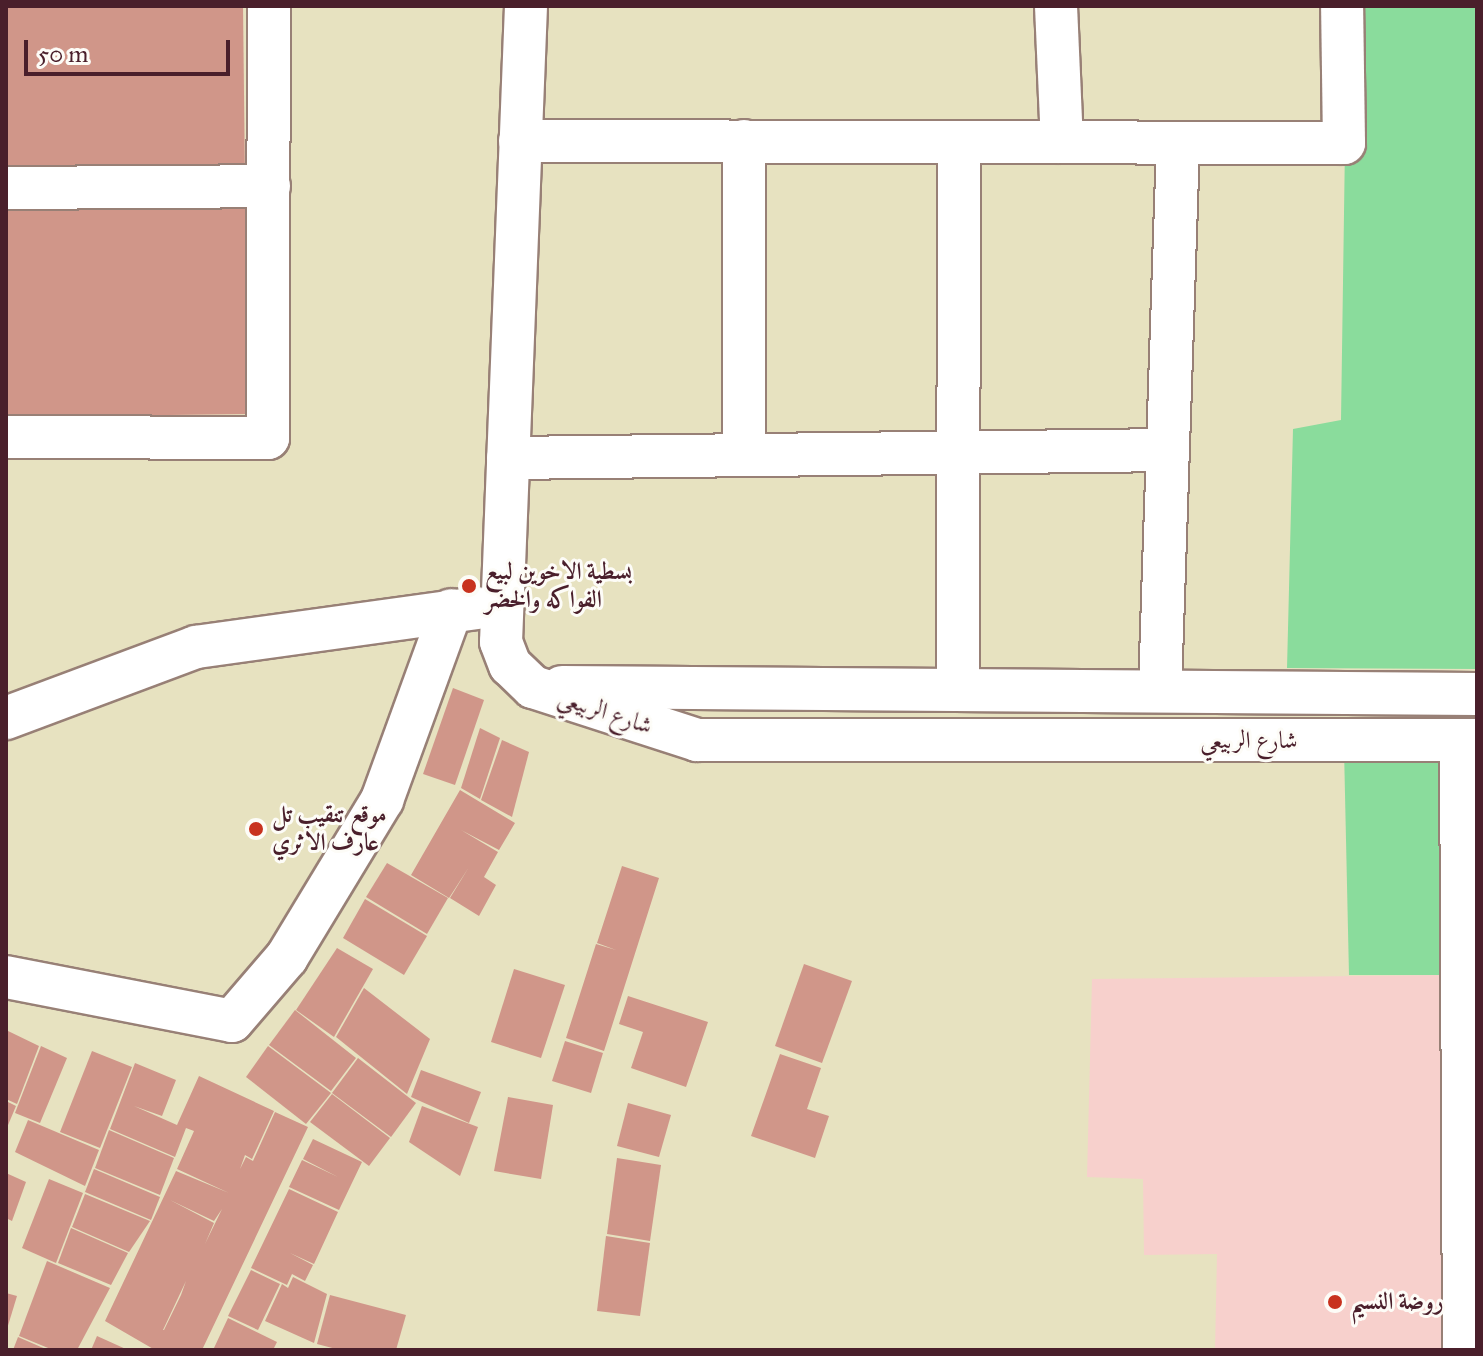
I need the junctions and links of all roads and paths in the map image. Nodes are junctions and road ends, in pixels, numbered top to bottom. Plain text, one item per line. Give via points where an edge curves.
1 (269, 6) edge
2 (526, 6) edge
3 (1056, 6) edge
4 (1342, 6) edge
5 (520, 141) junction
6 (744, 141) junction
7 (959, 142) junction
8 (1062, 142) junction
9 (1178, 143) junction
10 (269, 186) junction
11 (6, 188) edge
12 (6, 437) edge
13 (1168, 450) junction
14 (958, 452) junction
15 (744, 455) junction
16 (508, 458) junction
17 (502, 609) junction
18 (451, 610) junction
19 (681, 686) junction
20 (533, 687) junction
21 (958, 688) junction
22 (1160, 689) junction
23 (1476, 694) edge
24 (6, 718) edge
25 (679, 735) junction
26 (1472, 740) edge
27 (1470, 974) edge
28 (6, 977) edge
29 (1470, 1157) edge
30 (1469, 1344) edge

1 - 10 street
2 - 5 street
3 - 8 street
4 - 9 street via 1344,143
5 - 6 street
5 - 16 street
6 - 7 street
6 - 15 street
7 - 8 street
7 - 14 street
8 - 9 street
9 - 13 street
10 - 11 street
10 - 12 street via 268,438
13 - 14 street
13 - 22 street
14 - 15 street
14 - 21 street
15 - 16 street
16 - 17 street
17 - 18 street
17 - 20 street via 501,642 510,665
18 - 24 street via 196,647
18 - 28 street via 382,800 287,957 232,1021
19 - 20 street, شارع الربيعي
19 - 21 street, شارع الربيعي
19 - 25 street via 661,696 656,710 660,724
20 - 25 street, شارع الربيعي
21 - 22 street, شارع الربيعي
22 - 23 street, شارع الربيعي
25 - 26 street, شارع الربيعي via 697,740
26 - 27 street
27 - 29 street
29 - 30 street

